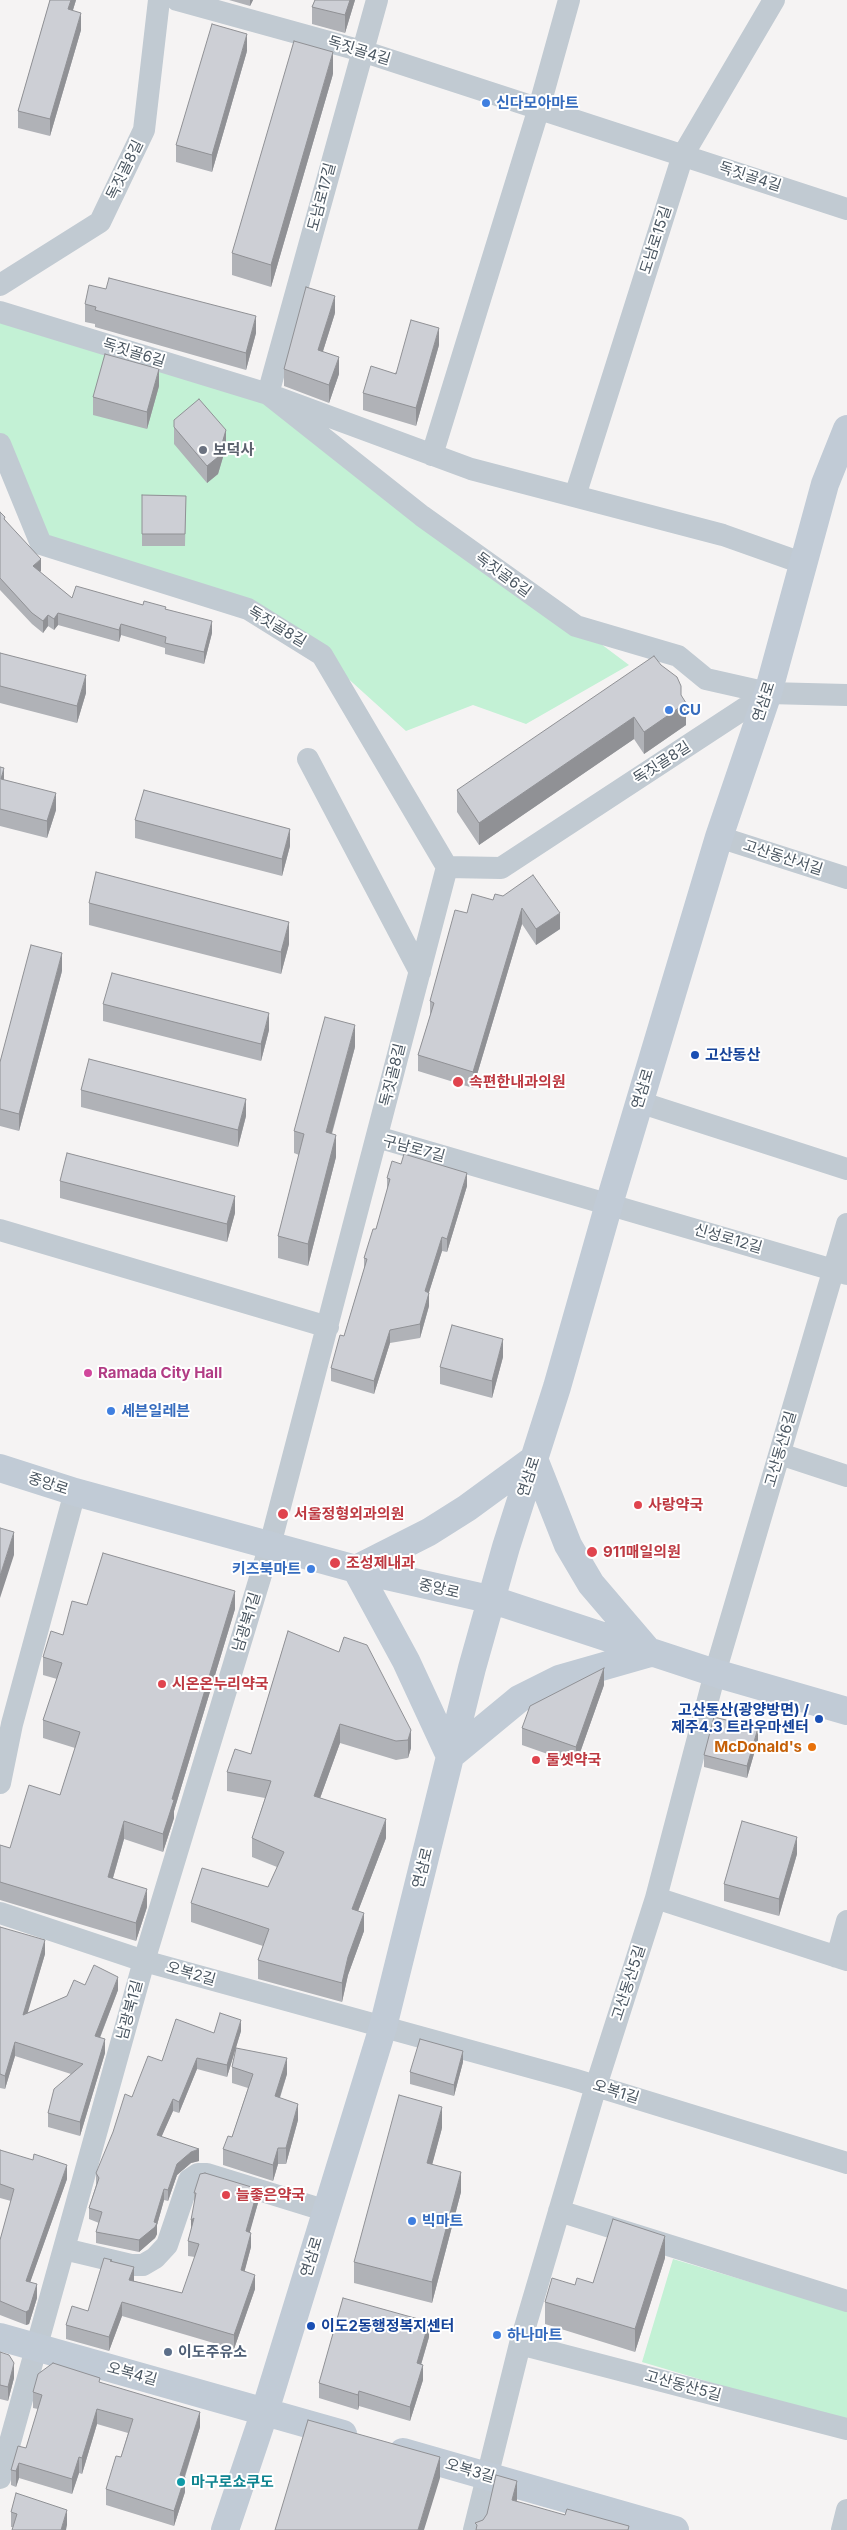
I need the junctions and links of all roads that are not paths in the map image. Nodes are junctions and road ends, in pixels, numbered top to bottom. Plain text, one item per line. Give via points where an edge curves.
1 (159, 0) edge
2 (177, 0) edge
3 (377, 0) edge
4 (569, 0) edge
5 (774, 0) edge
6 (362, 51) junction
7 (539, 108) junction
8 (683, 155) junction
9 (847, 209) edge
10 (0, 285) edge
11 (0, 312) edge
12 (268, 394) junction
13 (847, 429) edge
14 (0, 444) edge
15 (432, 455) junction
16 (574, 496) junction
17 (802, 563) junction
18 (768, 693) junction
19 (847, 694) edge
20 (308, 759) dead end
21 (719, 837) junction
22 (447, 867) junction
23 (847, 878) edge
24 (420, 972) junction
25 (639, 1102) junction
26 (377, 1137) junction
27 (847, 1169) edge
28 (609, 1204) junction
29 (847, 1224) edge
30 (0, 1230) edge
31 (840, 1272) edge
32 (328, 1328) junction
33 (780, 1454) junction
34 (534, 1459) junction
35 (0, 1468) edge
36 (847, 1476) edge
37 (75, 1492) junction
38 (270, 1544) junction
39 (356, 1569) junction
40 (492, 1600) junction
41 (650, 1653) junction
42 (715, 1673) junction
43 (847, 1710) edge
44 (450, 1756) junction
45 (0, 1783) edge
46 (656, 1898) junction
47 (0, 1913) edge
48 (847, 1921) edge
49 (842, 1958) edge
50 (144, 1961) junction
51 (383, 2027) junction
52 (596, 2086) junction
53 (847, 2163) edge
54 (327, 2211) junction
55 (559, 2211) junction
56 (64, 2249) junction
57 (847, 2301) edge
58 (0, 2337) edge
59 (520, 2344) junction
60 (37, 2348) junction
61 (265, 2411) junction
62 (847, 2429) edge
63 (486, 2476) junction
64 (0, 2478) edge
65 (847, 2510) edge
66 (225, 2530) edge
67 (474, 2530) edge
68 (675, 2530) edge
69 (842, 2530) edge

1 - 10 street, 독짓골8길 via 144,130 100,222
2 - 6 street, 독짓골4길
3 - 6 street, 도남로17길
4 - 7 street
5 - 8 street, 도남로15길
6 - 7 street, 독짓골4길
6 - 12 street, 도남로17길
7 - 8 street, 독짓골4길
7 - 15 street
8 - 9 street, 독짓골4길
8 - 16 street, 도남로15길
11 - 12 street, 독짓골6길
12 - 15 street, 독짓골6길
12 - 18 street, 독짓골6길 via 422,516 576,626 678,656 706,679
13 - 17 main road, 연삼로 via 825,484
14 - 22 street, 독짓골8길 via 41,544 248,609 322,654
15 - 16 street, 독짓골6길 via 471,469
16 - 17 street, 독짓골6길 via 723,535
17 - 18 main road, 연삼로
18 - 19 street, 독짓골6길
18 - 21 main road, 연삼로
18 - 22 street, 독짓골8길 via 501,868
20 - 24 street
21 - 23 street, 고산동산서길
21 - 25 main road, 연삼로
22 - 24 street, 독짓골8길
24 - 26 street, 독짓골8길
25 - 27 street
25 - 28 main road, 연삼로
26 - 28 street, 구남로7길
26 - 32 street, 구남로7길
28 - 31 street, 신성로12길
28 - 34 main road, 연삼로 via 558,1387
29 - 31 street, 고산동산6길
30 - 32 street
31 - 33 street, 고산동산6길
32 - 38 street, 구남로7길
33 - 36 street
33 - 42 street, 고산동산6길
34 - 39 main road via 429,1532
34 - 40 main road, 연삼로
34 - 41 main road via 568,1545 591,1584
35 - 37 main road, 중앙로
37 - 38 main road, 중앙로
37 - 45 street via 12,1724
38 - 39 main road, 중앙로
38 - 50 street, 남광북1길
39 - 40 main road, 중앙로
39 - 44 main road via 406,1661
40 - 41 main road, 중앙로
40 - 44 main road, 연삼로
41 - 42 main road, 중앙로
41 - 44 main road via 559,1679 519,1699
42 - 43 main road, 중앙로
42 - 46 street, 고산동산5길
44 - 51 main road, 연삼로
46 - 49 street
46 - 52 street, 고산동산5길
47 - 50 street, 오복2길
48 - 49 street
50 - 51 street, 오복2길
50 - 56 street, 남광북1길
51 - 52 street, 오복1길
51 - 54 main road, 연삼로
52 - 53 street, 오복1길
52 - 55 street, 고산동산5길
54 - 56 street via 198,2174 189,2180 167,2245 143,2265
54 - 61 main road, 연삼로
55 - 57 street
55 - 59 street, 고산동산5길
56 - 60 street, 남광북1길
58 - 60 main road, 오복4길
59 - 62 street, 고산동산5길
59 - 63 street, 고산동산5길
60 - 61 main road, 오복4길
60 - 64 street, 남광북1길
61 - 63 main road, 오복3길
61 - 66 main road, 연삼로
63 - 67 street, 고산동산5길
63 - 68 main road, 오복3길
65 - 69 street

